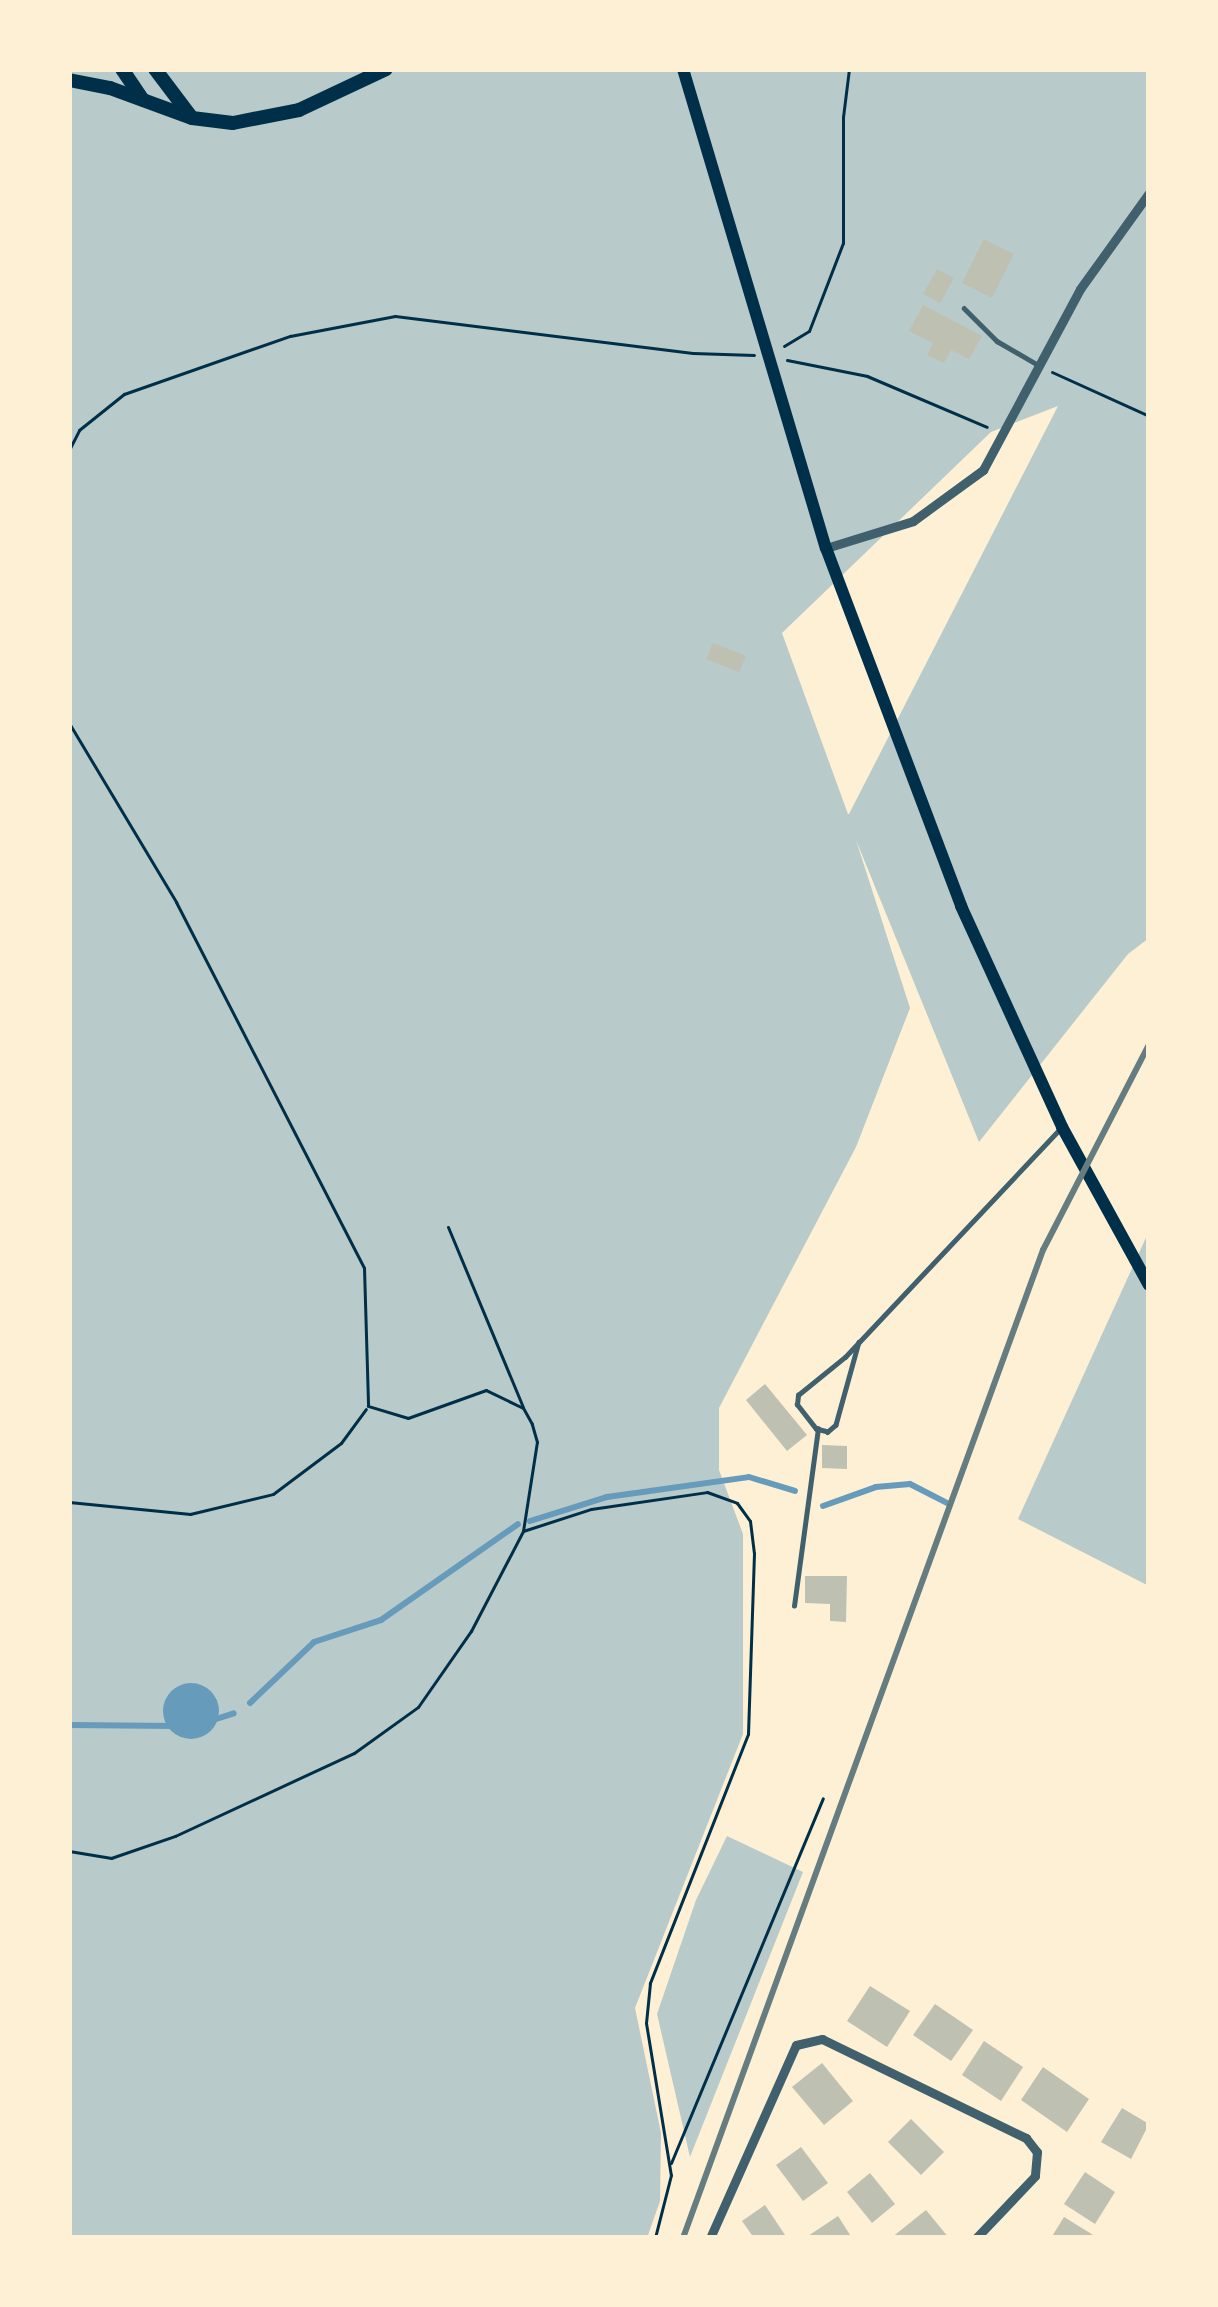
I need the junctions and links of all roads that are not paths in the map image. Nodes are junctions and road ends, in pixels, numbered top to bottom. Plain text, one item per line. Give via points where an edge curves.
1 (122, 69) edge
2 (155, 69) edge
3 (386, 69) edge
4 (683, 69) edge
5 (69, 80) edge
6 (145, 103) junction
7 (192, 118) junction
8 (1149, 193) edge
9 (964, 308) dead end
10 (1040, 366) junction
11 (826, 548) junction
12 (1062, 1127) junction
13 (1149, 1285) edge
14 (859, 1342) junction
15 (818, 1429) junction
16 (794, 1606) dead end
17 (710, 2238) edge
18 (976, 2238) edge

1 - 6 main road
2 - 7 main road
3 - 7 main road via 299,110 233,122
4 - 11 main road
5 - 6 main road
6 - 7 main road
8 - 10 street via 1080,290
9 - 10 lane via 997,341
10 - 11 street via 983,470 914,521
11 - 12 main road via 961,906
12 - 13 main road
12 - 14 lane
14 - 15 lane via 836,1425
14 - 15 lane via 798,1395
15 - 16 lane
17 - 18 street via 796,2044 822,2039 1026,2138 1037,2152 1035,2176

